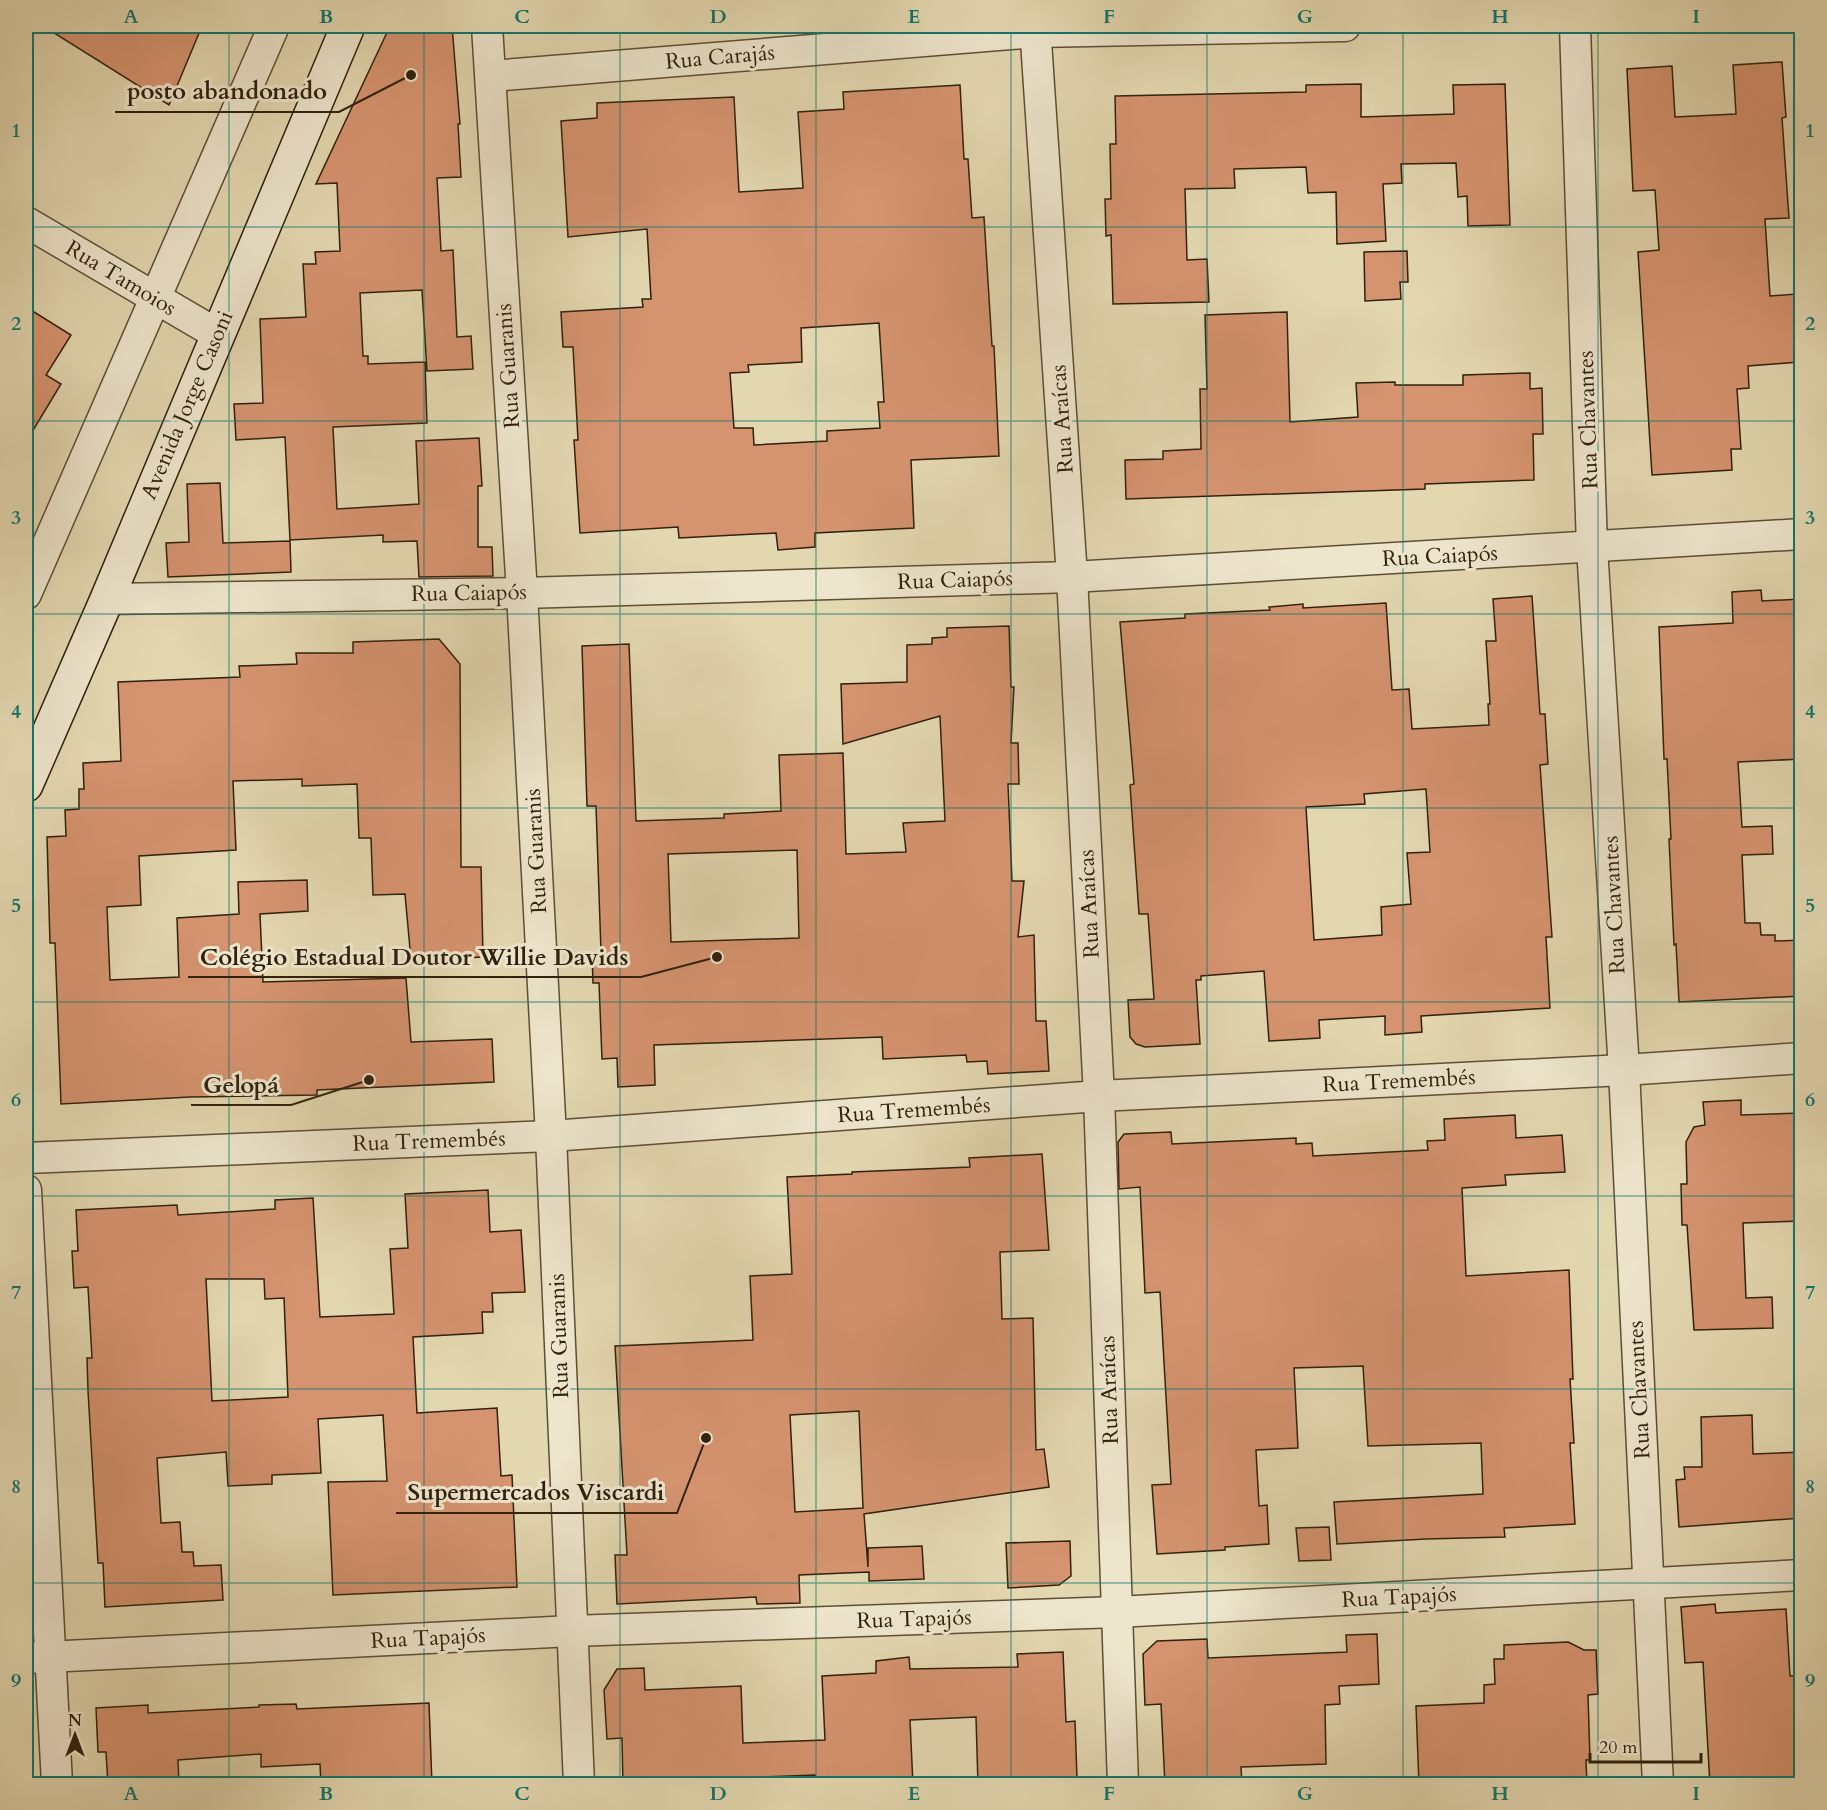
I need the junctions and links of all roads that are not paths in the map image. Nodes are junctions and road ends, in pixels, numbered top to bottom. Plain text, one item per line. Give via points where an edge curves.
1 (274, 26) edge
2 (348, 26) edge
3 (487, 26) edge
4 (1345, 26) edge
5 (1575, 26) edge
6 (1035, 29) edge
7 (491, 76) junction
8 (26, 222) edge
9 (154, 299) junction
10 (217, 334) junction
11 (1802, 534) edge
12 (1592, 547) junction
13 (1072, 577) junction
14 (522, 593) junction
15 (26, 594) edge
16 (107, 599) junction
17 (26, 785) edge
18 (1802, 1058) edge
19 (1624, 1070) junction
20 (1099, 1096) junction
21 (551, 1136) junction
22 (26, 1158) edge
23 (26, 1190) edge
24 (1802, 1575) edge
25 (1648, 1584) junction
26 (1116, 1612) junction
27 (572, 1631) junction
28 (38, 1658) edge
29 (57, 1785) edge
30 (579, 1785) edge
31 (1123, 1785) edge
32 (1658, 1785) edge

1 - 9 street
2 - 10 street, Avenida Jorge Casoni
3 - 7 street, Rua Guaranis
4 - 6 street, Rua Carajás
5 - 12 street, Rua Chavantes
6 - 7 street, Rua Carajás
6 - 13 street, Rua Araícas
7 - 14 street, Rua Guaranis
8 - 9 street, Rua Tamoios
9 - 10 street, Rua Tamoios
9 - 15 street
10 - 16 street, Avenida Jorge Casoni
11 - 12 street, Rua Caiapós
12 - 13 street, Rua Caiapós
12 - 19 street, Rua Chavantes
13 - 14 street, Rua Caiapós
13 - 20 street, Rua Araícas
14 - 16 street, Rua Caiapós
14 - 21 street, Rua Guaranis
16 - 17 street, Avenida Jorge Casoni
18 - 19 street, Rua Tremembés
19 - 20 street, Rua Tremembés
19 - 25 street, Rua Chavantes
20 - 21 street, Rua Tremembés
20 - 26 street, Rua Araícas
21 - 22 street, Rua Tremembés
21 - 27 street, Rua Guaranis
23 - 28 street
24 - 25 street, Rua Tapajós
25 - 26 street, Rua Tapajós
25 - 32 street, Rua Chavantes
26 - 27 street, Rua Tapajós
26 - 31 street, Rua Araícas
27 - 28 street, Rua Tapajós
27 - 30 street, Rua Guaranis
28 - 29 street

